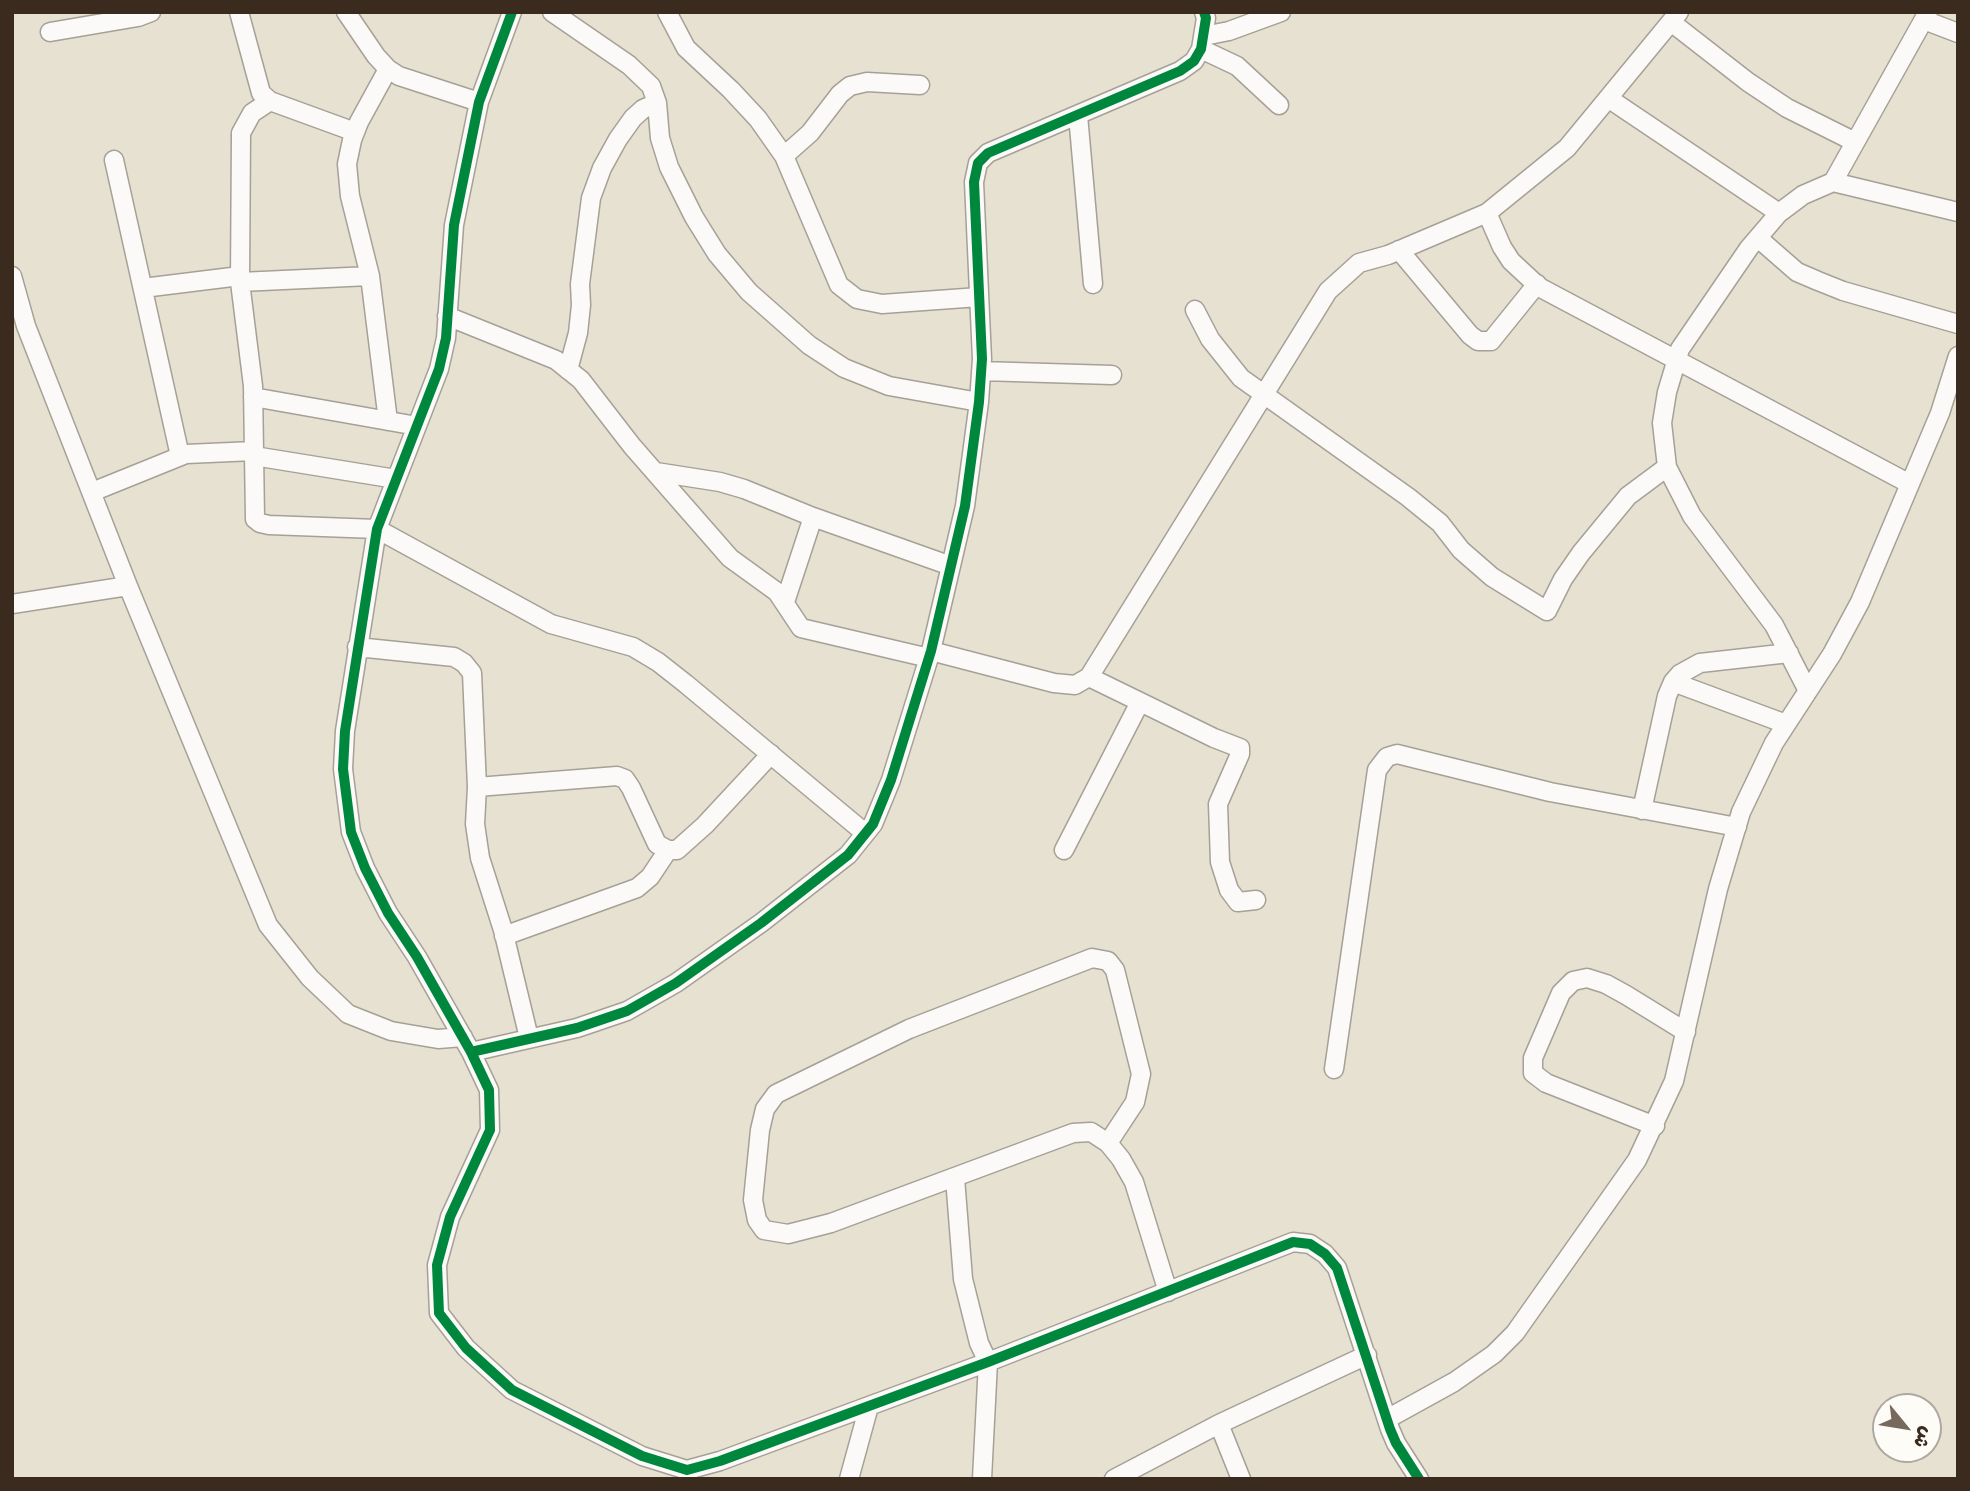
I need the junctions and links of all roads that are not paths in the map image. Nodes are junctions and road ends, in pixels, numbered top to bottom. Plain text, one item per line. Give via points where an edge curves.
1 (151, 12) edge
2 (239, 12) edge
3 (346, 12) edge
4 (512, 12) edge
5 (552, 12) edge
6 (667, 12) edge
7 (1204, 12) edge
8 (1281, 12) edge
9 (1926, 16) edge
10 (1675, 17) edge
11 (50, 32) dead end
12 (1958, 33) edge
13 (1203, 43) junction
14 (388, 69) junction
15 (920, 85) dead end
16 (1608, 98) junction
17 (270, 101) junction
18 (479, 102) junction
19 (657, 103) junction
20 (1279, 105) dead end
21 (1078, 115) junction
22 (355, 132) junction
23 (1855, 142) junction
24 (784, 156) junction
25 (114, 160) dead end
26 (1833, 182) junction
27 (1487, 212) junction
28 (1958, 212) edge
29 (1779, 213) junction
30 (1758, 238) junction
31 (1399, 250) junction
32 (12, 276) edge
33 (370, 276) junction
34 (240, 279) junction
35 (1093, 284) dead end
36 (1537, 284) junction
37 (144, 288) junction
38 (979, 297) junction
39 (1195, 310) dead end
40 (447, 316) junction
41 (1958, 324) edge
42 (1958, 356) edge
43 (1677, 360) junction
44 (568, 370) junction
45 (981, 371) junction
46 (1112, 375) dead end
47 (1264, 396) junction
48 (253, 397) junction
49 (979, 402) junction
50 (388, 421) junction
51 (417, 426) junction
52 (254, 454) junction
53 (180, 456) junction
54 (1667, 467) junction
55 (656, 472) junction
56 (396, 479) junction
57 (1910, 484) junction
58 (92, 492) junction
59 (813, 517) junction
60 (377, 529) junction
61 (951, 566) junction
62 (128, 586) junction
63 (785, 602) junction
64 (12, 604) edge
65 (357, 647) junction
66 (1789, 653) junction
67 (930, 655) junction
68 (1089, 677) junction
69 (1673, 682) junction
70 (1808, 691) junction
71 (1140, 702) junction
72 (1786, 724) junction
73 (771, 754) junction
74 (477, 787) junction
75 (1642, 810) junction
76 (1737, 827) junction
77 (865, 834) junction
78 (1064, 849) dead end
79 (668, 850) junction
80 (1256, 900) dead end
81 (504, 936) junction
82 (1686, 1032) junction
83 (529, 1038) junction
84 (467, 1045) junction
85 (1334, 1069) dead end
86 (1655, 1126) junction
87 (1108, 1143) junction
88 (955, 1178) junction
89 (1168, 1292) junction
90 (1367, 1355) junction
91 (988, 1362) junction
92 (869, 1406) junction
93 (1387, 1419) junction
94 (1219, 1424) junction
95 (849, 1479) edge
96 (982, 1479) edge
97 (1114, 1479) edge
98 (1241, 1479) edge
99 (1419, 1479) edge

1 - 11 street
2 - 17 street via 261,93
3 - 14 street
4 - 18 street
5 - 19 street via 629,65 651,86
6 - 24 street via 686,48 740,99
7 - 13 street
8 - 13 street
9 - 12 street
9 - 23 street
10 - 16 street
10 - 23 street via 1748,82 1787,108
13 - 20 street via 1237,66
13 - 21 street via 1194,61 1180,71
14 - 18 street
14 - 22 street
15 - 24 street via 867,82 850,86
16 - 27 street via 1567,148
16 - 29 street
17 - 22 street
17 - 34 street via 252,113 241,133
18 - 40 street via 454,225
19 - 44 street via 643,109 625,128 591,198 578,333
19 - 49 street via 669,167 694,217 749,292 809,345 844,368 889,386
21 - 35 street
21 - 38 street via 988,153 978,163 974,182
22 - 33 street via 347,164 350,196
23 - 26 street
24 - 38 street via 839,285 857,299 882,304
25 - 37 street
26 - 28 street
26 - 29 street via 1803,195
27 - 31 street
27 - 36 street via 1511,261
29 - 30 street
30 - 41 street via 1797,272 1843,291
30 - 43 street via 1680,349
31 - 36 street via 1478,341 1491,341
31 - 47 street via 1359,263 1328,291
32 - 58 street via 26,326
33 - 34 street
33 - 50 street
34 - 37 street
34 - 48 street
36 - 43 street
37 - 53 street
38 - 45 street
39 - 47 street via 1226,361
40 - 44 street via 546,355
40 - 51 street via 439,369
42 - 57 street
43 - 54 street via 1662,424
43 - 57 street
44 - 55 street
45 - 46 street
45 - 49 street
47 - 54 street via 1408,497 1492,577 1547,611 1581,553 1628,496
47 - 68 street
48 - 50 street
48 - 52 street
49 - 61 street via 965,506
50 - 51 street
51 - 56 street
52 - 53 street
52 - 56 street
52 - 60 street via 255,519 260,523
53 - 58 street
54 - 66 street via 1692,516 1774,625
55 - 59 street via 720,482
55 - 63 street via 730,558
56 - 60 street
57 - 70 street via 1860,602
58 - 62 street
59 - 61 street
59 - 63 street
60 - 65 street
60 - 73 street via 551,624 634,647
61 - 67 street
62 - 64 street
62 - 84 street via 268,925 310,978 348,1014 391,1031
63 - 67 street via 801,628
65 - 74 street via 454,657 464,663 472,673
65 - 84 street via 343,769 351,832 388,913
66 - 69 street via 1700,663
66 - 70 street
67 - 68 street via 1054,683 1075,685
67 - 77 street via 891,780
68 - 71 street
69 - 72 street
69 - 75 street
70 - 72 street
71 - 78 street
71 - 80 street via 1240,748 1218,804 1220,862 1238,902
72 - 76 street via 1756,776
73 - 77 street
73 - 79 street via 705,825 677,850
74 - 79 street via 617,776 631,788 657,844
74 - 81 street via 475,824 480,858
75 - 76 street
75 - 85 street via 1409,756 1387,757 1377,770
76 - 82 street
77 - 83 street via 848,855 676,983 627,1011
79 - 81 street via 637,888
81 - 83 street
82 - 86 street via 1674,1081
82 - 86 street via 1606,984 1587,978 1573,981 1561,993 1533,1058 1533,1073 1546,1083
83 - 84 street
84 - 92 street via 489,1090 490,1130 450,1217 436,1265 439,1313 466,1348 512,1390 642,1456 687,1470
86 - 93 street via 1637,1160 1515,1333 1471,1372
87 - 88 street via 1091,1132 1073,1133
87 - 88 street via 1135,1102 1141,1074 1115,970 1108,961 1092,958 909,1029 776,1094 765,1109 760,1130 753,1200 764,1230 788,1234
87 - 89 street via 1134,1182
88 - 91 street via 963,1279
89 - 90 street via 1293,1242 1310,1244 1337,1268
89 - 91 street
90 - 93 street
90 - 94 street
91 - 92 street
91 - 96 street
92 - 95 street
93 - 99 street
94 - 97 street
94 - 98 street

